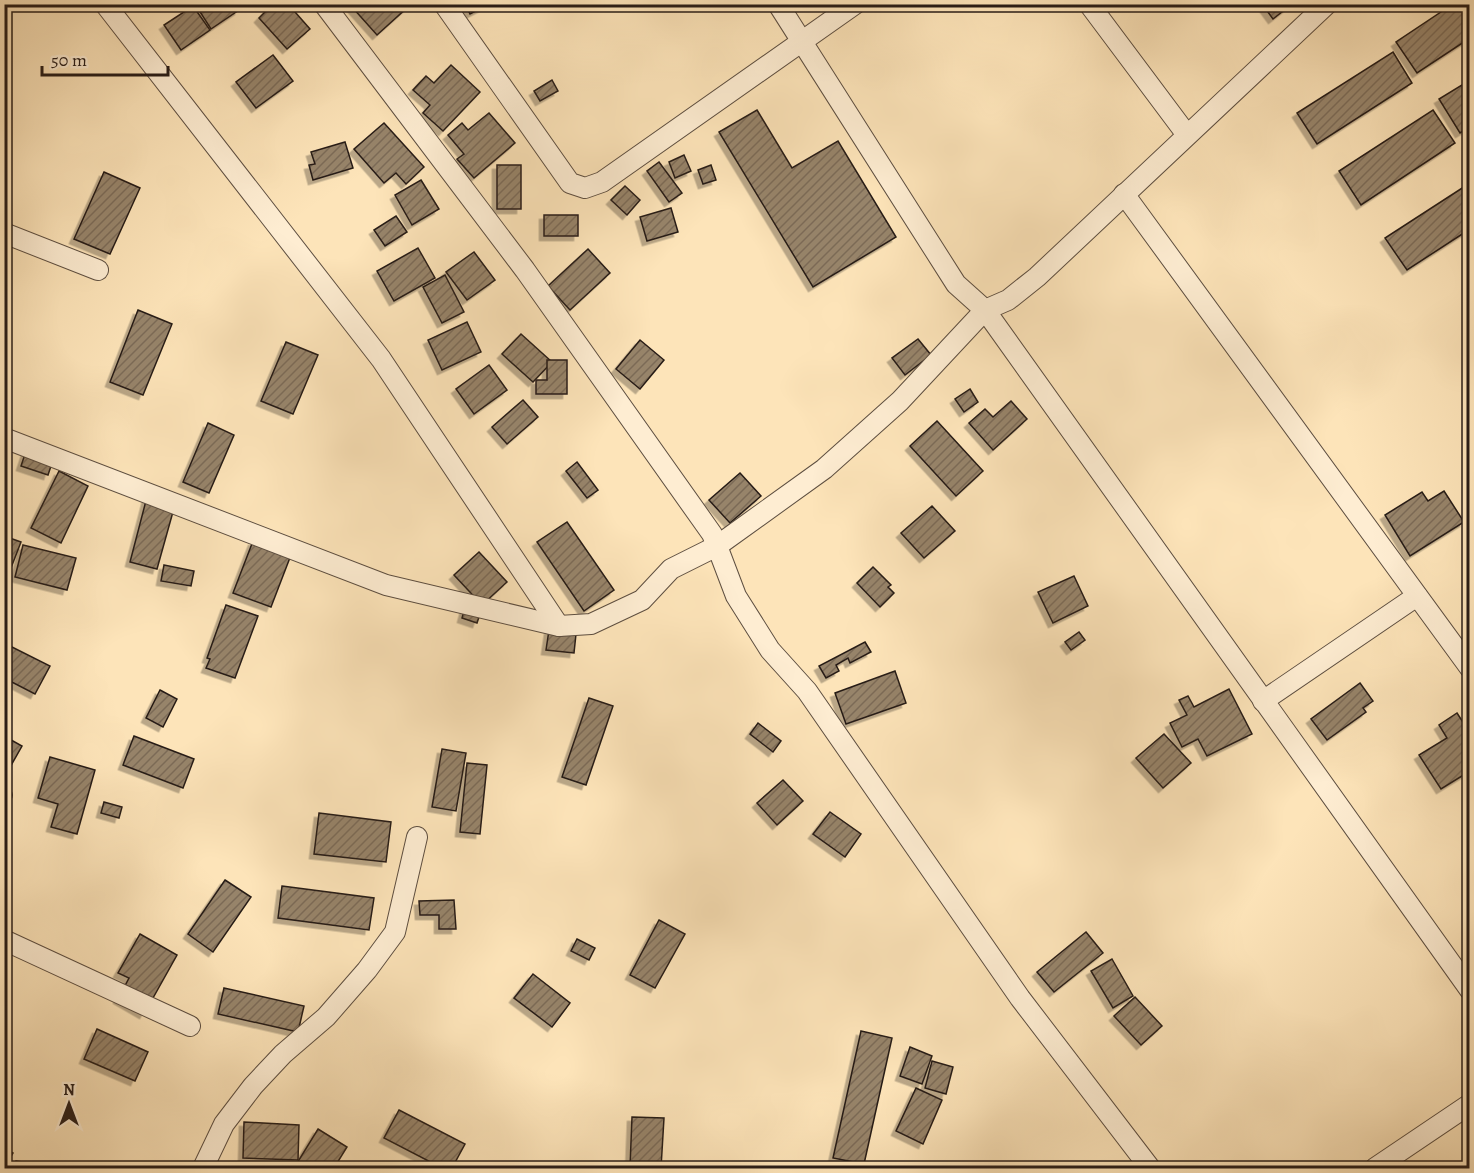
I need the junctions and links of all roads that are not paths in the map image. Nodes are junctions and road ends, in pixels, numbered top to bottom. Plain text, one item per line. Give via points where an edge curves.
1 (105, 4) edge
2 (324, 4) edge
3 (444, 4) edge
4 (778, 4) edge
5 (855, 4) edge
6 (1089, 4) edge
7 (1327, 4) edge
8 (802, 41) junction
9 (1187, 135) junction
10 (1124, 194) junction
11 (4, 233) edge
12 (98, 270) dead end
13 (984, 310) junction
14 (4, 438) edge
15 (717, 546) junction
16 (1418, 596) junction
17 (559, 626) junction
18 (1470, 668) edge
19 (1263, 701) junction
20 (417, 837) dead end
21 (4, 940) edge
22 (1470, 990) edge
23 (190, 1026) dead end
24 (1470, 1104) edge
25 (1143, 1166) edge
26 (203, 1168) edge
27 (1375, 1168) edge

1 - 17 street via 381,359
2 - 15 street via 525,270
3 - 8 street via 570,183 585,189 602,182
4 - 8 street
5 - 8 street
6 - 9 street
7 - 9 street
8 - 13 street via 956,284
9 - 10 street
10 - 13 street via 1023,288 1008,300
10 - 16 street
11 - 12 street
13 - 15 street via 900,401 824,469
13 - 19 street
14 - 17 street via 386,585
15 - 17 street via 671,569 642,600 591,624
15 - 25 street via 736,596 770,650 807,691 1020,998
16 - 18 street
16 - 19 street
19 - 22 street
20 - 26 street via 395,932 326,1017 253,1086 224,1124
21 - 23 street
24 - 27 street

